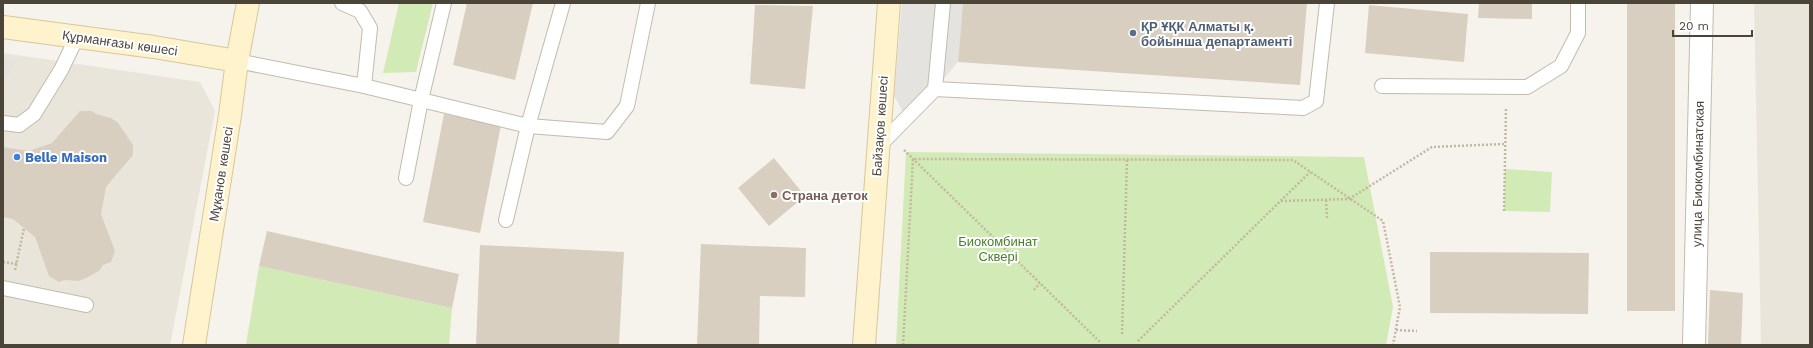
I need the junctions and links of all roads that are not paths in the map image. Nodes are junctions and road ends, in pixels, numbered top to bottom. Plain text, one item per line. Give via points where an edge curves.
1 (248, 3) edge
2 (342, 3) edge
3 (444, 3) edge
4 (563, 3) edge
5 (648, 3) edge
6 (889, 3) edge
7 (943, 3) edge
8 (1327, 3) edge
9 (1578, 3) edge
10 (1702, 3) edge
11 (3, 28) edge
12 (77, 37) junction
13 (237, 61) junction
14 (364, 86) junction
15 (1382, 86) dead end
16 (935, 90) junction
17 (421, 100) junction
18 (3, 123) edge
19 (528, 126) junction
20 (879, 146) junction
21 (406, 178) dead end
22 (506, 220) dead end
23 (7, 288) edge
24 (86, 305) dead end
25 (194, 345) edge
26 (864, 345) edge
27 (1694, 345) edge

1 - 13 street, Мұқанов көшесі
2 - 14 lane via 360,11 370,28
3 - 17 lane
4 - 19 lane
5 - 19 lane via 627,106 607,132
6 - 20 street, Байзақов көшесі
7 - 16 lane
8 - 16 lane via 1316,101 1303,108
9 - 15 lane via 1578,33 1561,66 1527,87
10 - 27 street, улица Биокомбинатская
11 - 12 street, Құрманғазы көшесі
12 - 13 street, Құрманғазы көшесі
12 - 18 lane via 61,70 34,114 19,125
13 - 14 lane
13 - 25 street, Мұқанов көшесі
14 - 17 lane
16 - 20 lane
17 - 19 lane
17 - 21 lane
19 - 22 lane
20 - 26 street, Байзақов көшесі
23 - 24 lane

